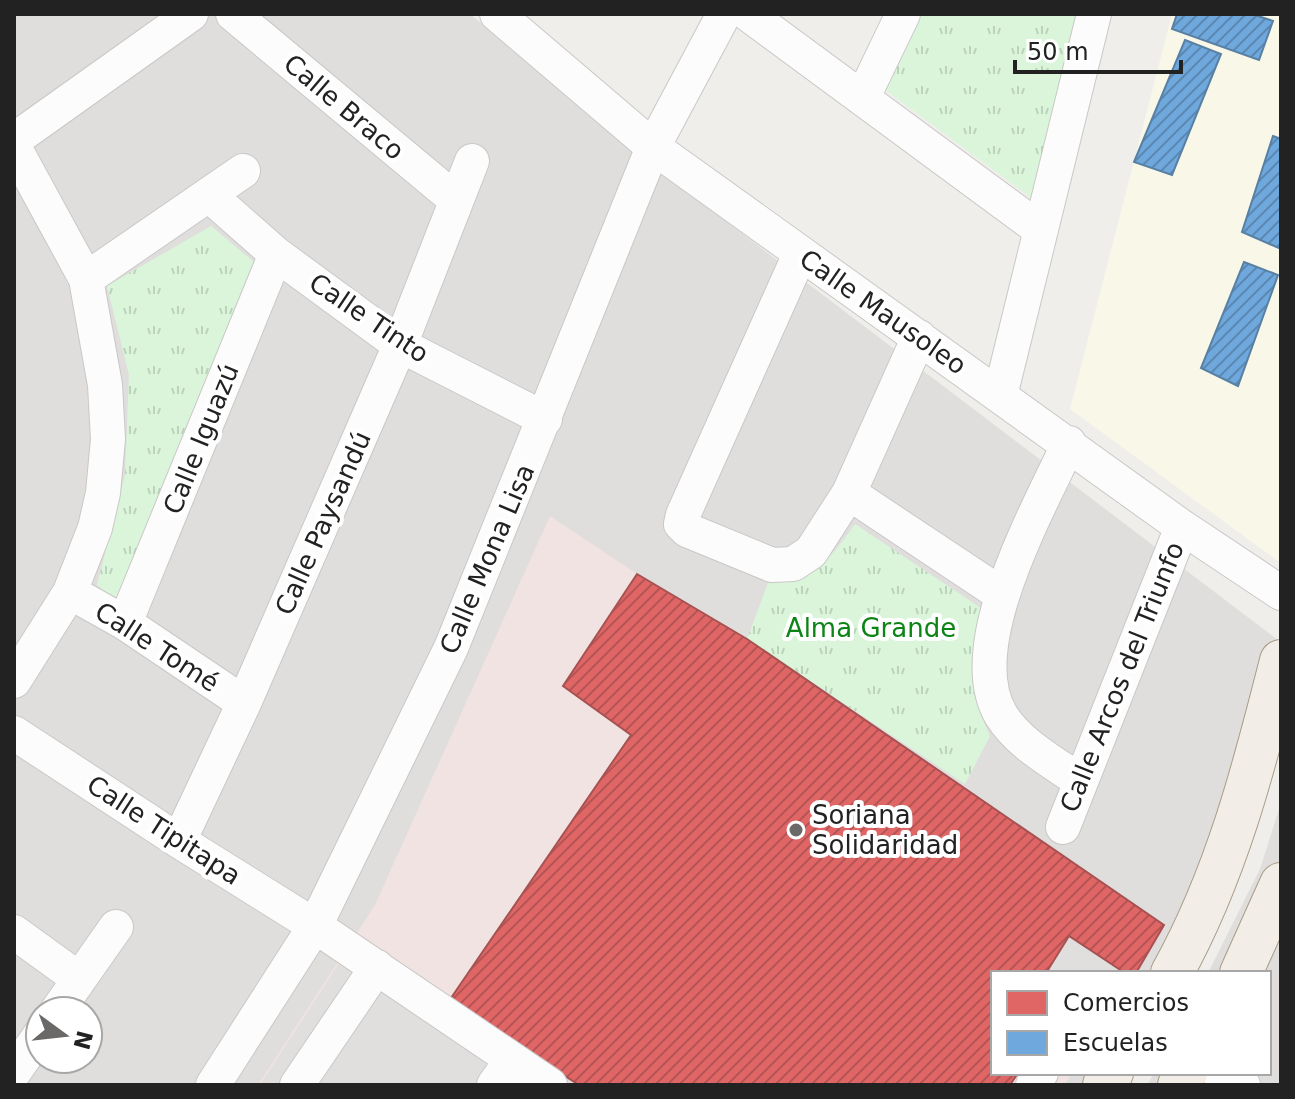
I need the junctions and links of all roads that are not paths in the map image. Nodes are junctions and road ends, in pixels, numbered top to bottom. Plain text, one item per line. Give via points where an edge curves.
1 (191, 14) edge
2 (233, 14) edge
3 (497, 14) edge
4 (724, 14) edge
5 (748, 14) edge
6 (903, 14) edge
7 (1094, 14) edge
8 (863, 97) junction
9 (14, 140) edge
10 (14, 147) edge
11 (653, 147) junction
12 (472, 161) dead end
13 (243, 171) dead end
14 (209, 195) junction
15 (456, 200) junction
16 (1041, 230) junction
17 (276, 254) junction
18 (800, 254) junction
19 (86, 279) junction
20 (919, 337) junction
21 (400, 345) junction
22 (1000, 396) junction
23 (545, 419) junction
24 (1069, 443) junction
25 (849, 493) junction
26 (1182, 527) junction
27 (70, 592) junction
28 (1281, 593) edge
29 (1001, 594) junction
30 (125, 623) junction
31 (1281, 661) edge
32 (14, 681) edge
33 (244, 703) junction
34 (14, 733) edge
35 (1080, 781) junction
36 (1063, 827) dead end
37 (179, 841) junction
38 (1281, 884) edge
39 (315, 926) junction
40 (116, 927) dead end
41 (14, 932) edge
42 (377, 967) junction
43 (1173, 971) edge
44 (1242, 971) edge
45 (79, 979) junction
46 (68, 995) edge
47 (503, 1072) edge
48 (1223, 1075) edge
49 (213, 1085) edge
50 (297, 1085) edge
51 (550, 1085) edge
52 (1243, 1085) edge

1 - 9 street
2 - 15 street, Calle Braco
3 - 11 street, Calle Mausoleo
4 - 11 street, Calle Mona Lisa
5 - 8 street
6 - 8 street
7 - 16 street
8 - 16 street
10 - 19 street
11 - 18 street, Calle Mausoleo
11 - 23 street, Calle Mona Lisa
12 - 15 street, Calle Paysandú
13 - 14 street
14 - 17 street, Calle Tinto
14 - 19 street
15 - 21 street, Calle Paysandú
16 - 22 street
17 - 21 street, Calle Tinto
17 - 30 street, Calle Iguazú
18 - 20 street, Calle Mausoleo
18 - 25 street via 681,524 762,562 793,564 811,552
19 - 27 street via 105,385 108,439 95,528
20 - 22 street, Calle Mausoleo
20 - 25 street
21 - 23 street, Calle Tinto
21 - 33 street, Calle Paysandú
22 - 24 street, Calle Mausoleo
23 - 39 street, Calle Mona Lisa via 451,648
24 - 26 street, Calle Mausoleo
24 - 29 street
25 - 29 street
26 - 28 street, Calle Mausoleo
26 - 35 street, Calle Arcos del Triunfo
27 - 30 street, Calle Tomé
27 - 32 street
29 - 35 street via 989,669 993,696 1016,734
30 - 33 street, Calle Tomé
31 - 43 main road via 1251,780 1214,886
33 - 37 street, Calle Paysandú
34 - 37 street, Calle Tipitapa
35 - 36 street, Calle Arcos del Triunfo
37 - 39 street, Calle Tipitapa
38 - 44 main road
39 - 42 street, Calle Tipitapa
39 - 49 street, Calle Mona Lisa
40 - 45 street
41 - 45 street
42 - 47 street, Calle Tipitapa
42 - 50 street
45 - 46 street
47 - 51 street, Calle Tipitapa
48 - 52 street

